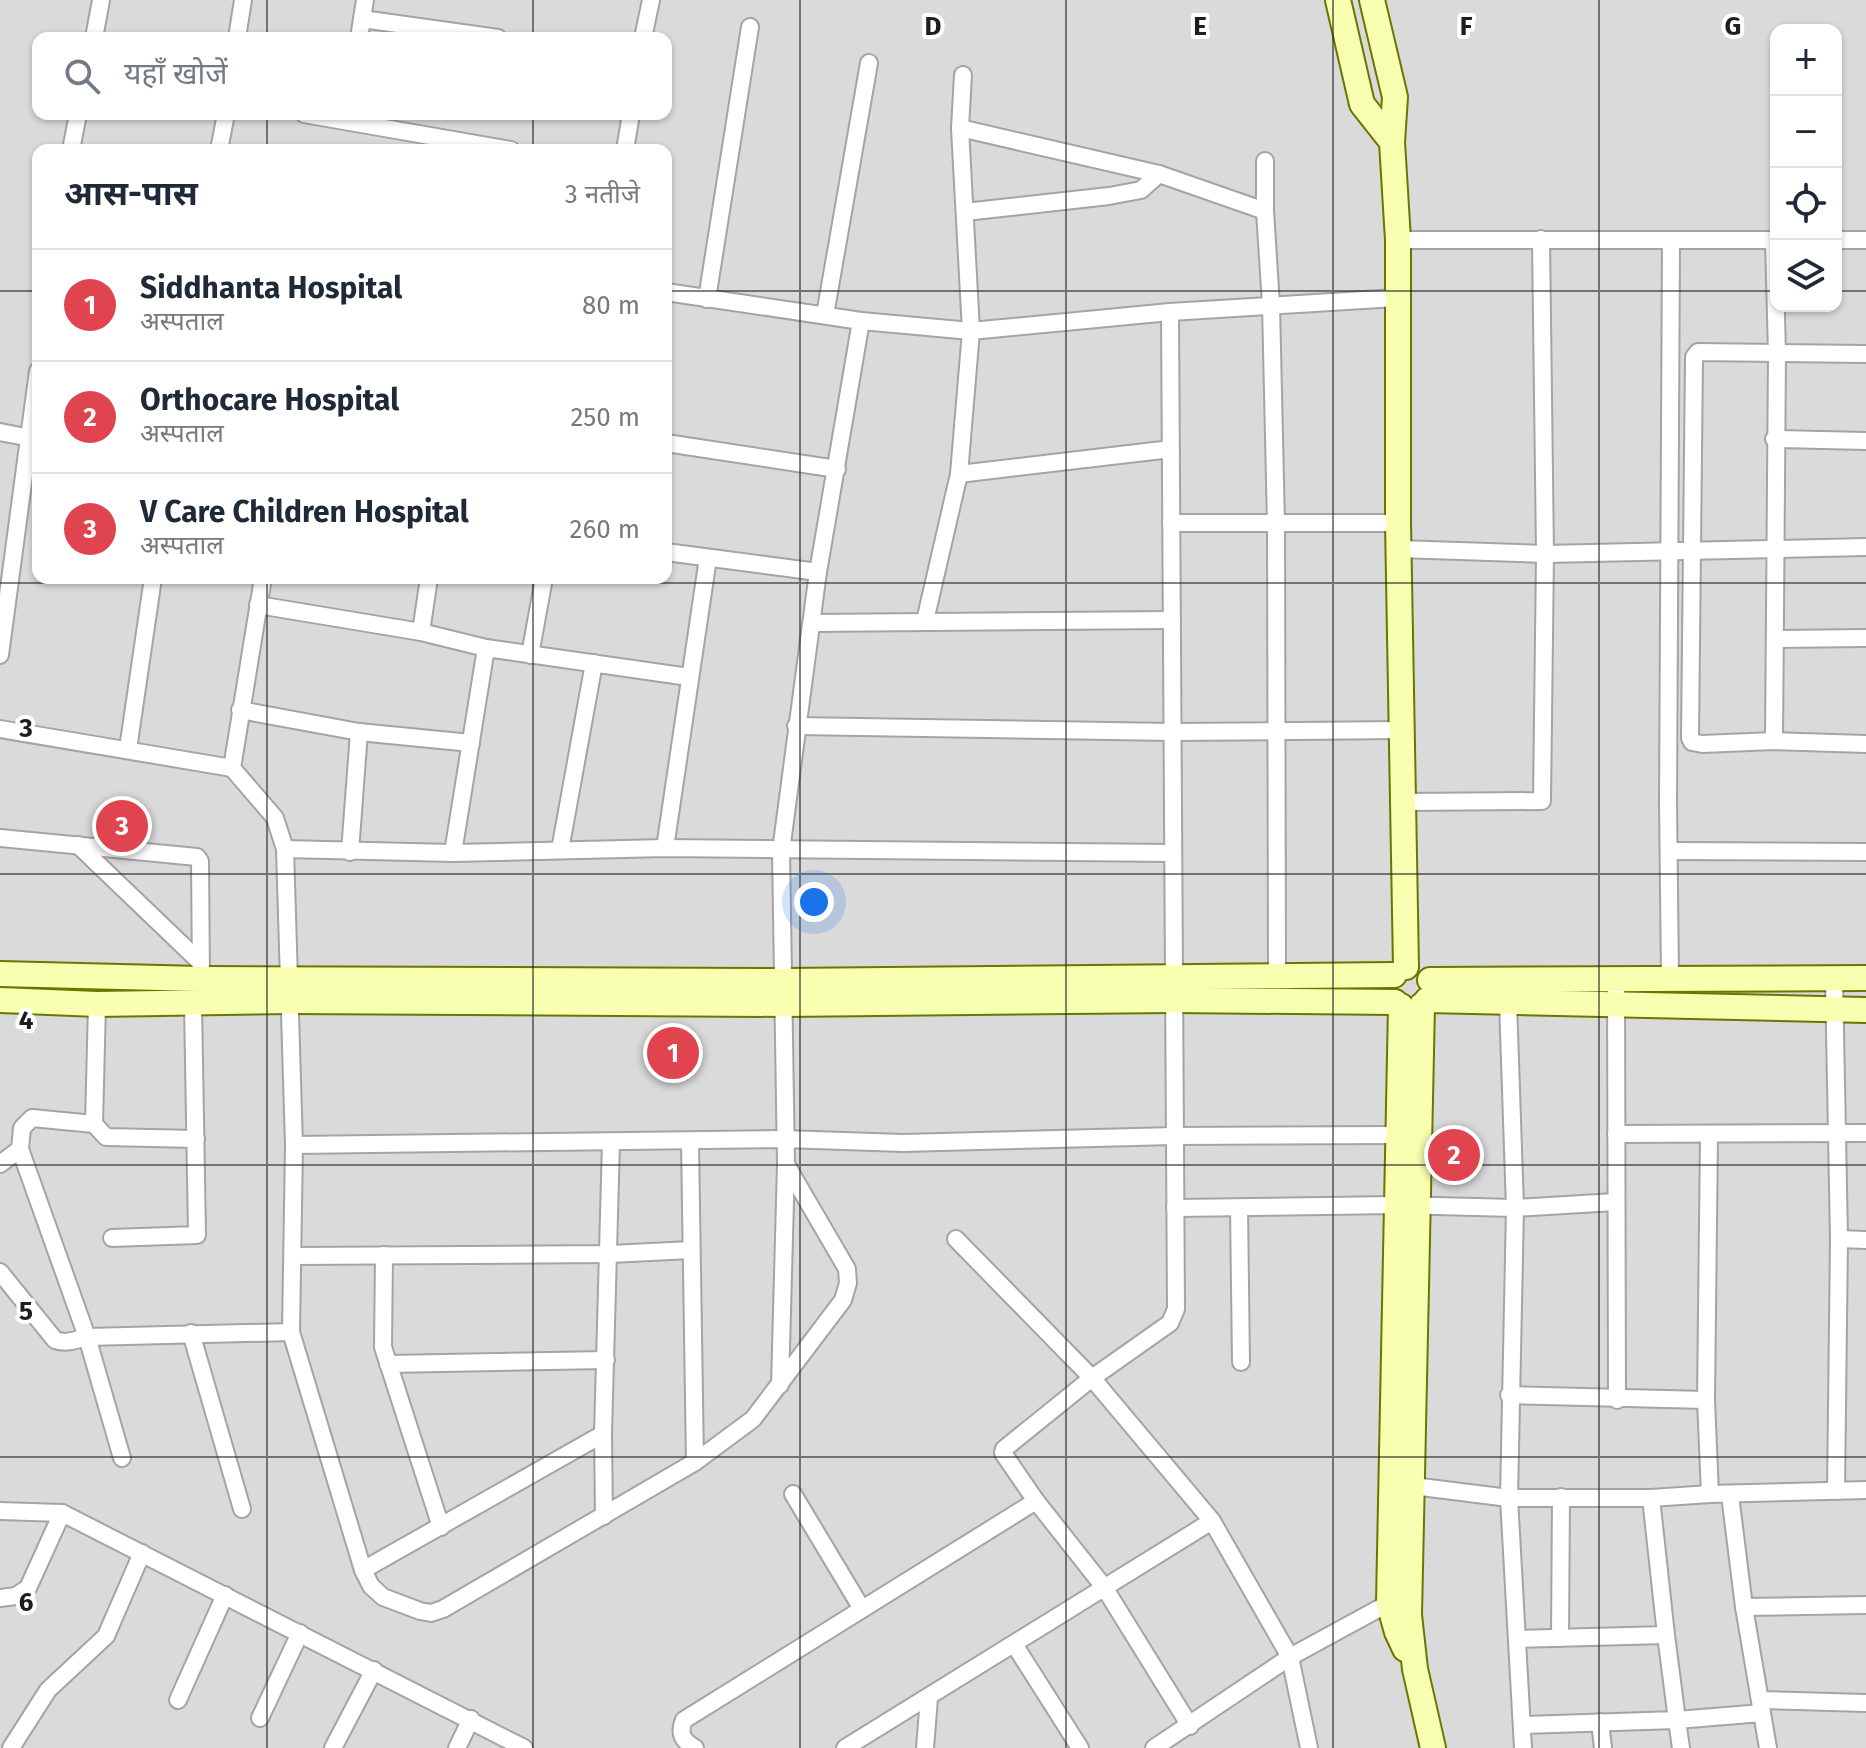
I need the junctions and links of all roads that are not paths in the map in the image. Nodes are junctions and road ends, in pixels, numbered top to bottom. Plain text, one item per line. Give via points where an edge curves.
1 (101, 0) edge
2 (243, 0) edge
3 (365, 0) edge
4 (651, 0) edge
5 (1338, 0) edge
6 (1372, 0) edge
7 (362, 19) junction
8 (750, 27) dead end
9 (95, 32) edge
10 (238, 32) edge
11 (360, 32) edge
12 (455, 32) edge
13 (644, 32) edge
14 (869, 63) dead end
15 (963, 75) dead end
16 (77, 120) edge
17 (225, 120) edge
18 (359, 120) edge
19 (630, 120) edge
20 (960, 128) junction
21 (1392, 142) junction
22 (72, 144) edge
23 (220, 144) edge
24 (481, 144) edge
25 (626, 144) edge
26 (1265, 161) dead end
27 (1159, 174) junction
28 (1265, 211) junction
29 (965, 212) junction
30 (1541, 239) junction
31 (1398, 240) junction
32 (1770, 240) edge
33 (1842, 240) edge
34 (1866, 240) edge
35 (1671, 242) junction
36 (672, 293) edge
37 (1396, 298) junction
38 (707, 299) junction
39 (1271, 305) junction
40 (1170, 312) junction
41 (1776, 312) edge
42 (825, 315) junction
43 (861, 321) junction
44 (971, 331) junction
45 (1777, 354) junction
46 (1866, 354) edge
47 (0, 432) edge
48 (32, 438) edge
49 (1774, 439) junction
50 (1866, 441) edge
51 (672, 444) edge
52 (1171, 449) junction
53 (32, 451) edge
54 (837, 469) junction
55 (959, 474) junction
56 (1171, 523) junction
57 (1398, 523) junction
58 (1276, 524) junction
59 (1866, 547) edge
60 (1775, 548) junction
61 (1399, 549) junction
62 (1694, 549) junction
63 (1670, 550) junction
64 (672, 553) edge
65 (1545, 554) junction
66 (708, 558) junction
67 (818, 572) junction
68 (152, 584) edge
69 (262, 584) edge
70 (428, 584) edge
71 (543, 584) edge
72 (258, 605) junction
73 (1172, 620) junction
74 (925, 621) junction
75 (812, 623) junction
76 (421, 632) junction
77 (1866, 638) edge
78 (1775, 639) junction
79 (486, 648) junction
80 (0, 655) edge
81 (530, 655) junction
82 (594, 663) junction
83 (689, 677) junction
84 (240, 710) junction
85 (796, 726) junction
86 (0, 729) edge
87 (1403, 730) junction
88 (359, 732) junction
89 (1172, 732) junction
90 (1278, 733) junction
91 (1774, 741) junction
92 (471, 743) junction
93 (1866, 744) edge
94 (128, 749) junction
95 (232, 768) junction
96 (1404, 802) junction
97 (0, 838) edge
98 (78, 845) junction
99 (665, 848) junction
100 (285, 849) junction
101 (560, 850) junction
102 (781, 851) junction
103 (1669, 851) junction
104 (350, 852) junction
105 (1866, 852) edge
106 (453, 853) junction
107 (1172, 853) junction
108 (1400, 971) junction
109 (0, 974) edge
110 (1277, 977) junction
111 (1670, 977) junction
112 (1616, 978) junction
113 (1834, 978) junction
114 (1866, 978) edge
115 (198, 981) junction
116 (1173, 989) junction
117 (289, 990) junction
118 (784, 993) junction
119 (1415, 999) junction
120 (0, 1000) edge
121 (1508, 1002) junction
122 (1616, 1003) junction
123 (97, 1004) junction
124 (1834, 1010) junction
125 (1866, 1010) edge
126 (94, 1124) junction
127 (1866, 1133) edge
128 (1616, 1134) junction
129 (1837, 1134) junction
130 (1398, 1135) junction
131 (1709, 1135) junction
132 (1174, 1136) junction
133 (196, 1139) junction
134 (784, 1139) junction
135 (690, 1141) junction
136 (611, 1142) junction
137 (294, 1145) junction
138 (20, 1149) junction
139 (0, 1164) edge
140 (786, 1164) junction
141 (1615, 1202) junction
142 (1407, 1206) junction
143 (1175, 1208) junction
144 (1239, 1208) junction
145 (1515, 1208) junction
146 (112, 1238) dead end
147 (956, 1239) dead end
148 (1839, 1239) junction
149 (1866, 1240) edge
150 (691, 1250) junction
151 (610, 1254) junction
152 (384, 1255) junction
153 (293, 1256) junction
154 (0, 1272) edge
155 (291, 1332) junction
156 (191, 1333) junction
157 (87, 1337) junction
158 (606, 1360) junction
159 (1241, 1362) dead end
160 (388, 1364) junction
161 (1092, 1378) junction
162 (780, 1385) junction
163 (1509, 1395) junction
164 (1617, 1400) junction
165 (1706, 1400) junction
166 (603, 1434) junction
167 (122, 1458) dead end
168 (695, 1462) junction
169 (1401, 1485) junction
170 (1866, 1490) edge
171 (1836, 1491) junction
172 (793, 1494) dead end
173 (1710, 1494) junction
174 (1730, 1495) junction
175 (1561, 1497) junction
176 (1509, 1498) junction
177 (1651, 1498) junction
178 (1036, 1501) junction
179 (242, 1509) dead end
180 (0, 1511) edge
181 (62, 1513) junction
182 (604, 1516) junction
183 (1212, 1521) junction
184 (441, 1527) junction
185 (142, 1553) junction
186 (363, 1570) junction
187 (1400, 1571) junction
188 (1104, 1587) junction
189 (225, 1595) junction
190 (0, 1598) edge
191 (1389, 1603) junction
192 (1866, 1605) edge
193 (1744, 1607) junction
194 (862, 1609) junction
195 (300, 1633) junction
196 (1666, 1635) junction
197 (1560, 1638) junction
198 (1517, 1639) junction
199 (1014, 1644) junction
200 (1290, 1657) junction
201 (1415, 1669) junction
202 (374, 1670) junction
203 (929, 1698) junction
204 (178, 1700) dead end
205 (1866, 1703) edge
206 (1762, 1707) junction
207 (260, 1718) dead end
208 (471, 1719) junction
209 (1677, 1720) junction
210 (1600, 1722) junction
211 (1522, 1725) junction
212 (1190, 1726) junction
213 (11, 1748) edge
214 (333, 1748) edge
215 (457, 1748) edge
216 (524, 1748) edge
217 (695, 1748) edge
218 (845, 1748) edge
219 (925, 1748) edge
220 (1080, 1748) edge
221 (1154, 1748) edge
222 (1309, 1748) edge
223 (1433, 1748) edge
224 (1523, 1748) edge
225 (1603, 1748) edge
226 (1681, 1748) edge
227 (1768, 1748) edge

1 - 9 street
2 - 10 street
3 - 7 street
4 - 13 street
5 - 21 street via 1362,104
6 - 21 street via 1395,97
7 - 11 street
7 - 12 street
8 - 38 street
14 - 42 street
15 - 20 street
16 - 22 street
17 - 23 street
18 - 24 street
19 - 25 street
20 - 27 street
20 - 29 street
21 - 31 street
26 - 28 street
27 - 28 street
27 - 29 street via 1141,190
28 - 39 street
29 - 44 street
30 - 31 street
30 - 35 street
30 - 65 street
31 - 37 street
32 - 35 street
33 - 34 street
35 - 63 street
36 - 38 street
37 - 39 street
37 - 57 street
38 - 42 street
39 - 40 street
39 - 58 street
40 - 44 street
40 - 52 street
41 - 45 street
42 - 43 street
43 - 44 street
43 - 54 street
44 - 55 street
45 - 46 street
45 - 49 street
45 - 62 street via 1698,352 1694,357
47 - 48 street
49 - 50 street
49 - 60 street
51 - 54 street
52 - 55 street
52 - 56 street
53 - 80 street
54 - 67 street
55 - 74 street
56 - 58 street
56 - 73 street
57 - 58 street
57 - 61 street
58 - 90 street
59 - 60 street
60 - 62 street
60 - 78 street
61 - 65 street
61 - 87 street
62 - 63 street
62 - 91 street via 1690,738 1702,744
63 - 65 street
63 - 103 street
64 - 66 street
65 - 96 street via 1542,801
66 - 67 street
66 - 83 street
67 - 75 street
68 - 94 street
69 - 72 street
70 - 76 street
71 - 81 street
72 - 76 street
72 - 84 street
73 - 74 street
73 - 89 street
74 - 75 street
75 - 85 street
76 - 79 street
77 - 78 street
78 - 91 street
79 - 81 street
79 - 92 street
81 - 82 street
82 - 83 street
82 - 101 street
83 - 99 street
84 - 88 street
84 - 95 street
85 - 89 street
85 - 102 street
86 - 94 street
87 - 90 street
87 - 96 street
88 - 92 street
88 - 104 street
89 - 90 street
89 - 107 street
90 - 110 street
91 - 93 street
92 - 106 street
94 - 95 street
95 - 100 street via 275,818
96 - 108 street
97 - 98 street
98 - 115 street
98 - 115 street via 197,857
99 - 101 street
99 - 102 street
100 - 104 street
100 - 117 street
101 - 106 street
102 - 107 street
102 - 118 street
103 - 105 street
103 - 111 street
104 - 106 street
107 - 116 street
108 - 110 street
108 - 119 street via 1390,988
108 - 119 street via 1420,969
109 - 115 street
110 - 116 street
111 - 112 street
111 - 113 street
112 - 119 street
112 - 122 street
113 - 114 street
113 - 124 street
115 - 117 street
115 - 123 street
115 - 133 street
116 - 118 street
116 - 119 street
116 - 132 street
117 - 118 street
117 - 137 street
118 - 134 street
119 - 121 street
119 - 130 street
119 - 142 street
120 - 123 street
121 - 122 street
121 - 145 street
122 - 124 street
122 - 128 street
123 - 126 street
124 - 125 street
124 - 129 street
126 - 133 street via 106,1137
126 - 138 street via 32,1118 22,1128
127 - 129 street
128 - 131 street
128 - 141 street
129 - 131 street
129 - 148 street
130 - 132 street
130 - 142 street
131 - 165 street
132 - 134 street via 903,1143
132 - 143 street
133 - 146 street via 196,1237
134 - 135 street
134 - 140 street
135 - 136 street
135 - 150 street
136 - 137 street
136 - 151 street
137 - 153 street
138 - 139 street
138 - 157 street
140 - 162 street
140 - 162 street via 847,1269 848,1283 843,1300
141 - 145 street
141 - 164 street
142 - 144 street
142 - 145 street
142 - 169 street
143 - 144 street
143 - 161 street via 1175,1318
144 - 159 street
145 - 163 street
147 - 161 street
148 - 149 street
148 - 171 street
150 - 151 street
150 - 168 street
151 - 152 street
151 - 158 street
152 - 153 street
152 - 160 street via 383,1347
153 - 155 street
154 - 157 street via 55,1340
155 - 156 street
155 - 186 street
156 - 157 street
156 - 179 street
157 - 167 street
158 - 160 street
158 - 166 street
160 - 184 street
161 - 178 street via 1004,1449
161 - 183 street
162 - 168 street via 753,1419
163 - 164 street
163 - 176 street
164 - 165 street
165 - 173 street
166 - 182 street
166 - 184 street
168 - 182 street
169 - 176 street
169 - 187 street
170 - 171 street
171 - 174 street
172 - 194 street
173 - 174 street
173 - 177 street
174 - 193 street
175 - 176 street
175 - 177 street
175 - 197 street
176 - 198 street
177 - 196 street
178 - 188 street
178 - 194 street
180 - 181 street
181 - 185 street
181 - 190 street via 28,1588
182 - 186 street via 431,1613 383,1597
183 - 188 street
183 - 200 street
184 - 186 street
185 - 189 street
185 - 213 street via 106,1636 48,1690
187 - 191 street
187 - 201 street
188 - 199 street
188 - 212 street
189 - 195 street
189 - 204 street
191 - 200 street
191 - 201 street
192 - 193 street
193 - 206 street
194 - 217 street via 684,1720 681,1736
195 - 202 street
195 - 207 street
196 - 197 street
196 - 209 street
197 - 198 street
198 - 211 street
199 - 203 street
199 - 220 street
200 - 212 street
200 - 222 street
201 - 223 street
202 - 208 street
202 - 214 street
203 - 218 street
203 - 219 street
205 - 206 street
206 - 209 street
206 - 227 street
208 - 215 street
208 - 216 street
209 - 210 street
209 - 226 street
210 - 211 street
210 - 225 street
211 - 224 street
212 - 221 street

